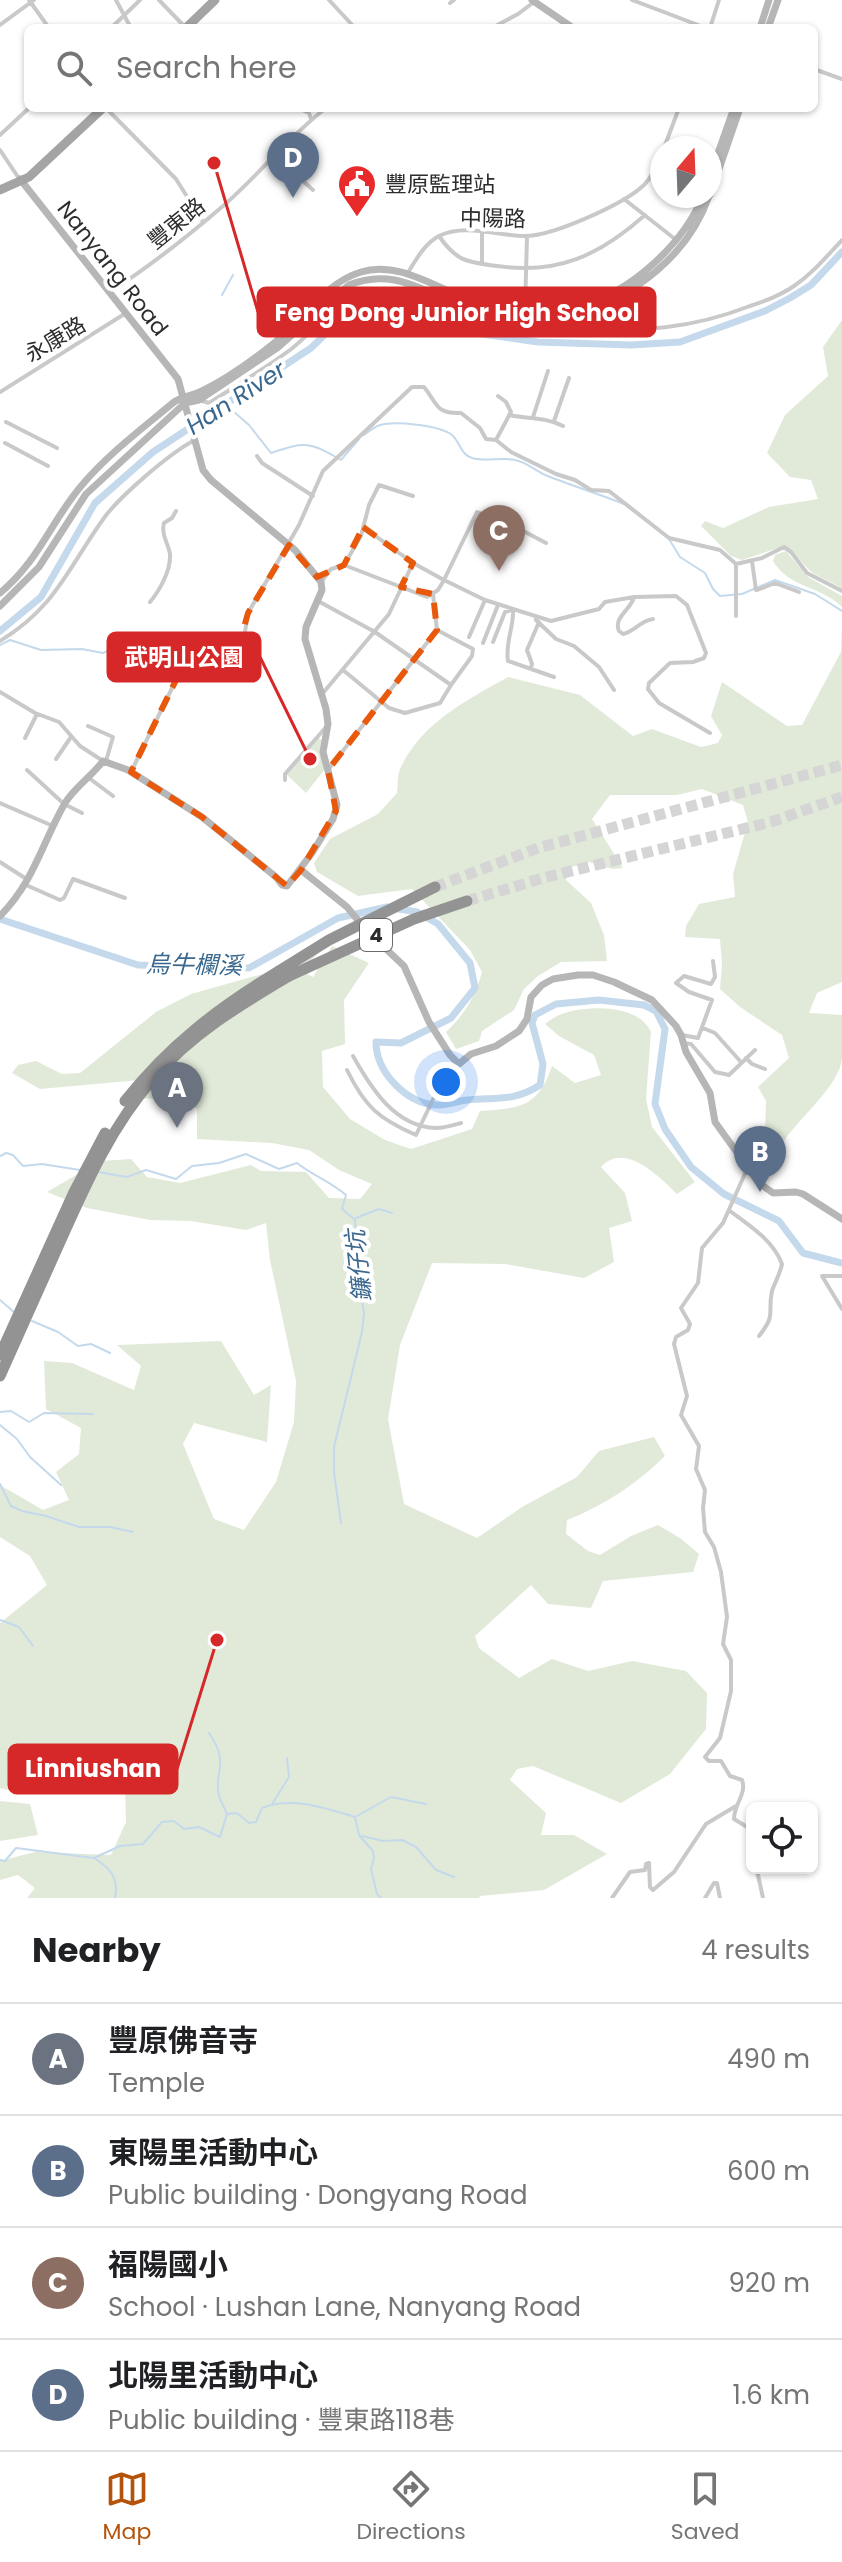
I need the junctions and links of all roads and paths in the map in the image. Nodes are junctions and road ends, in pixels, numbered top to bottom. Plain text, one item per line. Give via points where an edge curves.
1 (116, 0) edge
2 (140, 0) edge
3 (159, 0) edge
4 (209, 0) edge
5 (215, 0) edge
6 (329, 0) edge
7 (632, 0) edge
8 (719, 0) edge
9 (775, 0) edge
10 (31, 1) edge
11 (534, 1) edge
12 (124, 15) junction
13 (46, 24) edge
14 (115, 24) edge
15 (129, 24) edge
16 (181, 24) edge
17 (187, 24) edge
18 (187, 24) edge
19 (351, 24) edge
20 (499, 24) edge
21 (567, 24) edge
22 (697, 24) edge
23 (710, 24) edge
24 (762, 24) edge
25 (769, 24) edge
26 (0, 25) edge
27 (818, 70) edge
28 (842, 79) edge
29 (25, 112) edge
30 (93, 112) edge
31 (100, 112) edge
32 (109, 112) edge
33 (307, 112) edge
34 (321, 112) edge
35 (677, 112) edge
36 (733, 112) edge
37 (739, 112) edge
38 (311, 119) junction
39 (0, 135) edge
40 (668, 136) edge
41 (722, 142) edge
42 (0, 150) edge
43 (274, 155) junction
44 (722, 160) edge
45 (650, 177) edge
46 (20, 179) junction
47 (0, 187) edge
48 (313, 190) dead end
49 (624, 199) junction
50 (697, 208) edge
51 (704, 208) edge
52 (645, 215) junction
53 (203, 222) junction
54 (482, 232) junction
55 (439, 236) junction
56 (527, 237) junction
57 (677, 240) junction
58 (842, 240) edge
59 (482, 264) junction
60 (525, 271) junction
61 (407, 274) junction
62 (110, 292) junction
63 (126, 313) junction
64 (525, 314) junction
65 (524, 327) junction
66 (548, 371) dead end
67 (569, 378) dead end
68 (0, 392) edge
69 (498, 396) dead end
70 (184, 399) junction
71 (199, 400) junction
72 (509, 415) junction
73 (533, 417) junction
74 (554, 421) junction
75 (6, 422) dead end
76 (563, 426) dead end
77 (194, 439) junction
78 (496, 440) junction
79 (5, 443) dead end
80 (57, 448) dead end
81 (257, 456) dead end
82 (48, 466) dead end
83 (313, 496) junction
84 (413, 496) dead end
85 (176, 511) dead end
86 (363, 527) junction
87 (546, 543) dead end
88 (289, 545) junction
89 (752, 561) junction
90 (413, 563) junction
91 (736, 564) junction
92 (344, 565) junction
93 (444, 580) junction
94 (321, 582) junction
95 (401, 587) junction
96 (842, 591) edge
97 (799, 592) dead end
98 (0, 593) edge
99 (433, 594) junction
100 (634, 597) junction
101 (485, 600) junction
102 (318, 601) junction
103 (150, 602) dead end
104 (498, 605) junction
105 (0, 606) edge
106 (513, 609) junction
107 (536, 616) junction
108 (736, 616) dead end
109 (653, 619) dead end
110 (539, 622) junction
111 (437, 630) junction
112 (375, 632) junction
113 (469, 637) dead end
114 (0, 641) edge
115 (493, 642) dead end
116 (483, 643) dead end
117 (413, 659) junction
118 (531, 669) junction
119 (343, 670) junction
120 (554, 677) dead end
121 (451, 685) junction
122 (614, 690) dead end
123 (0, 692) edge
124 (322, 693) junction
125 (379, 702) junction
126 (37, 714) junction
127 (328, 724) junction
128 (88, 726) dead end
129 (710, 733) dead end
130 (71, 737) junction
131 (25, 738) dead end
132 (56, 759) dead end
133 (104, 761) junction
134 (27, 770) dead end
135 (328, 770) junction
136 (131, 772) junction
137 (89, 778) junction
138 (285, 780) dead end
139 (113, 796) dead end
140 (0, 803) edge
141 (64, 804) junction
142 (82, 813) dead end
143 (54, 827) junction
144 (0, 862) edge
145 (301, 870) junction
146 (27, 883) junction
147 (435, 887) tunnel mouth
148 (125, 898) dead end
149 (467, 901) tunnel mouth
150 (1, 915) edge
151 (713, 961) dead end
152 (284, 974) junction
153 (703, 1028) junction
154 (682, 1039) junction
155 (755, 1050) dead end
156 (353, 1056) dead end
157 (743, 1060) junction
158 (459, 1064) junction
159 (765, 1069) dead end
160 (347, 1070) dead end
161 (461, 1123) dead end
162 (420, 1126) junction
163 (747, 1169) junction
164 (730, 1211) junction
165 (842, 1219) edge
166 (842, 1276) edge
167 (842, 1309) edge
168 (22, 1317) junction
169 (759, 1336) dead end
170 (0, 1355) edge
171 (0, 1376) edge
172 (736, 1806) junction
173 (746, 1826) edge
174 (757, 1874) edge
175 (612, 1898) edge
176 (705, 1898) edge
177 (720, 1898) edge
178 (763, 1898) edge

1 - 12 street
2 - 12 street
3 - 16 street
4 - 17 main road
5 - 18 main road
6 - 19 street
7 - 22 street
8 - 23 street
9 - 24 street
9 - 25 street
10 - 13 street
10 - 26 street
11 - 20 street
11 - 21 street
12 - 14 street
12 - 15 street
27 - 28 street
29 - 39 street
30 - 46 main road
31 - 46 main road
32 - 53 street via 176,179
33 - 38 street
34 - 38 street, 豐東路
35 - 40 street, 中陽路
36 - 41 street
37 - 44 street
38 - 43 street, 豐東路
42 - 46 street, Nanyang Road
43 - 48 street
43 - 53 street, 豐東路
45 - 49 street, 中陽路
46 - 47 main road
46 - 62 street, Nanyang Road
49 - 52 street
49 - 56 street, 中陽路 via 572,224
50 - 57 street
51 - 64 street via 674,253 613,302 564,317
52 - 57 street
52 - 60 street via 621,237 587,256
53 - 62 street, 豐東路
54 - 55 street, 中陽路
54 - 56 street, 中陽路
54 - 59 street
55 - 59 street via 454,256
55 - 61 street, 中陽路 via 421,251
56 - 60 street
57 - 64 street via 645,270 592,302
58 - 65 street via 794,286 707,321 635,331
59 - 60 street
60 - 64 street
61 - 64 street via 473,301
61 - 70 street via 371,270 343,280 273,344
62 - 63 street, Nanyang Road
63 - 68 street, 永康路
63 - 70 street, Nanyang Road via 178,379
64 - 65 street
64 - 71 street via 463,306 398,280 363,279 334,296 277,348
65 - 71 street via 482,321 394,289 368,291 345,300 291,349 222,395 209,403
66 - 73 street
67 - 74 street
69 - 72 street via 510,408
70 - 71 street
70 - 77 street, Nanyang Road
70 - 98 street via 82,485 42,548
70 - 105 street via 86,494 39,567
72 - 73 street
72 - 78 street
73 - 74 street
74 - 76 street
75 - 80 street
77 - 88 street via 211,480
77 - 114 street via 104,517 44,607
78 - 83 street via 486,439 461,413 438,409 424,387 412,387 323,471
78 - 91 street via 585,487 609,491 669,538 720,550
79 - 82 street
81 - 83 street
83 - 88 street
84 - 86 street via 379,485
85 - 103 street via 162,529 170,557
86 - 90 street
86 - 92 street
87 - 93 street via 477,512
88 - 94 street
88 - 136 street via 248,613 239,645 221,658 198,662 176,680
89 - 91 street
89 - 96 street via 784,547 807,573
89 - 97 street via 756,590 775,583
90 - 93 street
90 - 95 street
91 - 108 street
92 - 94 street via 331,569
92 - 95 street
93 - 99 street
93 - 101 street
94 - 102 street
95 - 99 street via 427,597
95 - 112 street
99 - 111 street
100 - 107 street via 551,621
100 - 109 street via 618,620 619,631 631,632
100 - 129 street via 676,596 687,605 704,658 670,663 648,689 659,703
101 - 104 street
101 - 113 street
102 - 112 street
102 - 124 street via 305,639
104 - 106 street
104 - 116 street
106 - 107 street
106 - 115 street via 505,612
106 - 118 street via 508,661
107 - 110 street
110 - 118 street via 527,650
110 - 122 street via 599,667
111 - 117 street
111 - 121 street via 473,649
112 - 117 street
112 - 119 street
117 - 121 street
117 - 125 street
118 - 120 street
119 - 124 street
119 - 125 street
121 - 125 street via 440,703 405,713
123 - 126 street
124 - 127 street
125 - 135 street
126 - 130 street via 59,722
126 - 131 street
127 - 135 street via 323,752
127 - 138 street
128 - 133 street via 113,737
130 - 132 street
130 - 133 street
133 - 136 street
133 - 137 street
134 - 141 street
135 - 145 street via 336,811
136 - 145 street via 202,817 282,885
137 - 139 street
137 - 141 street
140 - 143 street
141 - 142 street
141 - 143 street
143 - 146 street
144 - 146 street
145 - 158 street via 404,966 435,1033
146 - 148 street via 60,900 73,879
146 - 150 street
147 - 152 highway, 4, bridge via 329,940
149 - 152 highway, 4, bridge
151 - 153 street via 711,984 684,976 676,983 712,1000
152 - 168 highway, 4 via 177,1054 123,1116 89,1170
153 - 154 street via 698,1038
153 - 157 street
154 - 157 street via 715,1072 729,1075
154 - 158 street via 664,1011 644,994 593,975 578,975 542,985 531,997 519,1031
154 - 163 street via 710,1093 715,1122
155 - 157 street
156 - 162 street via 382,1101
157 - 159 street
158 - 162 street via 445,1074
160 - 162 street via 376,1114 416,1135
161 - 162 street via 438,1129
163 - 164 street
163 - 165 street via 773,1193 803,1194
164 - 169 street via 774,1248 782,1264 772,1291 769,1324
164 - 172 street via 702,1248 698,1283 681,1308 690,1324 674,1344 687,1396 681,1415 699,1446 705,1532 721,1572 727,1617 722,1641 731,1660 731,1691 720,1738 705,1757 721,1761 730,1776 742,1780
166 - 167 street via 822,1276
168 - 170 highway, 4
168 - 171 highway, 4
172 - 173 street via 734,1819
172 - 175 street via 706,1824 674,1872 653,1890 649,1863 645,1870 630,1872
174 - 178 street
176 - 177 street via 714,1883

